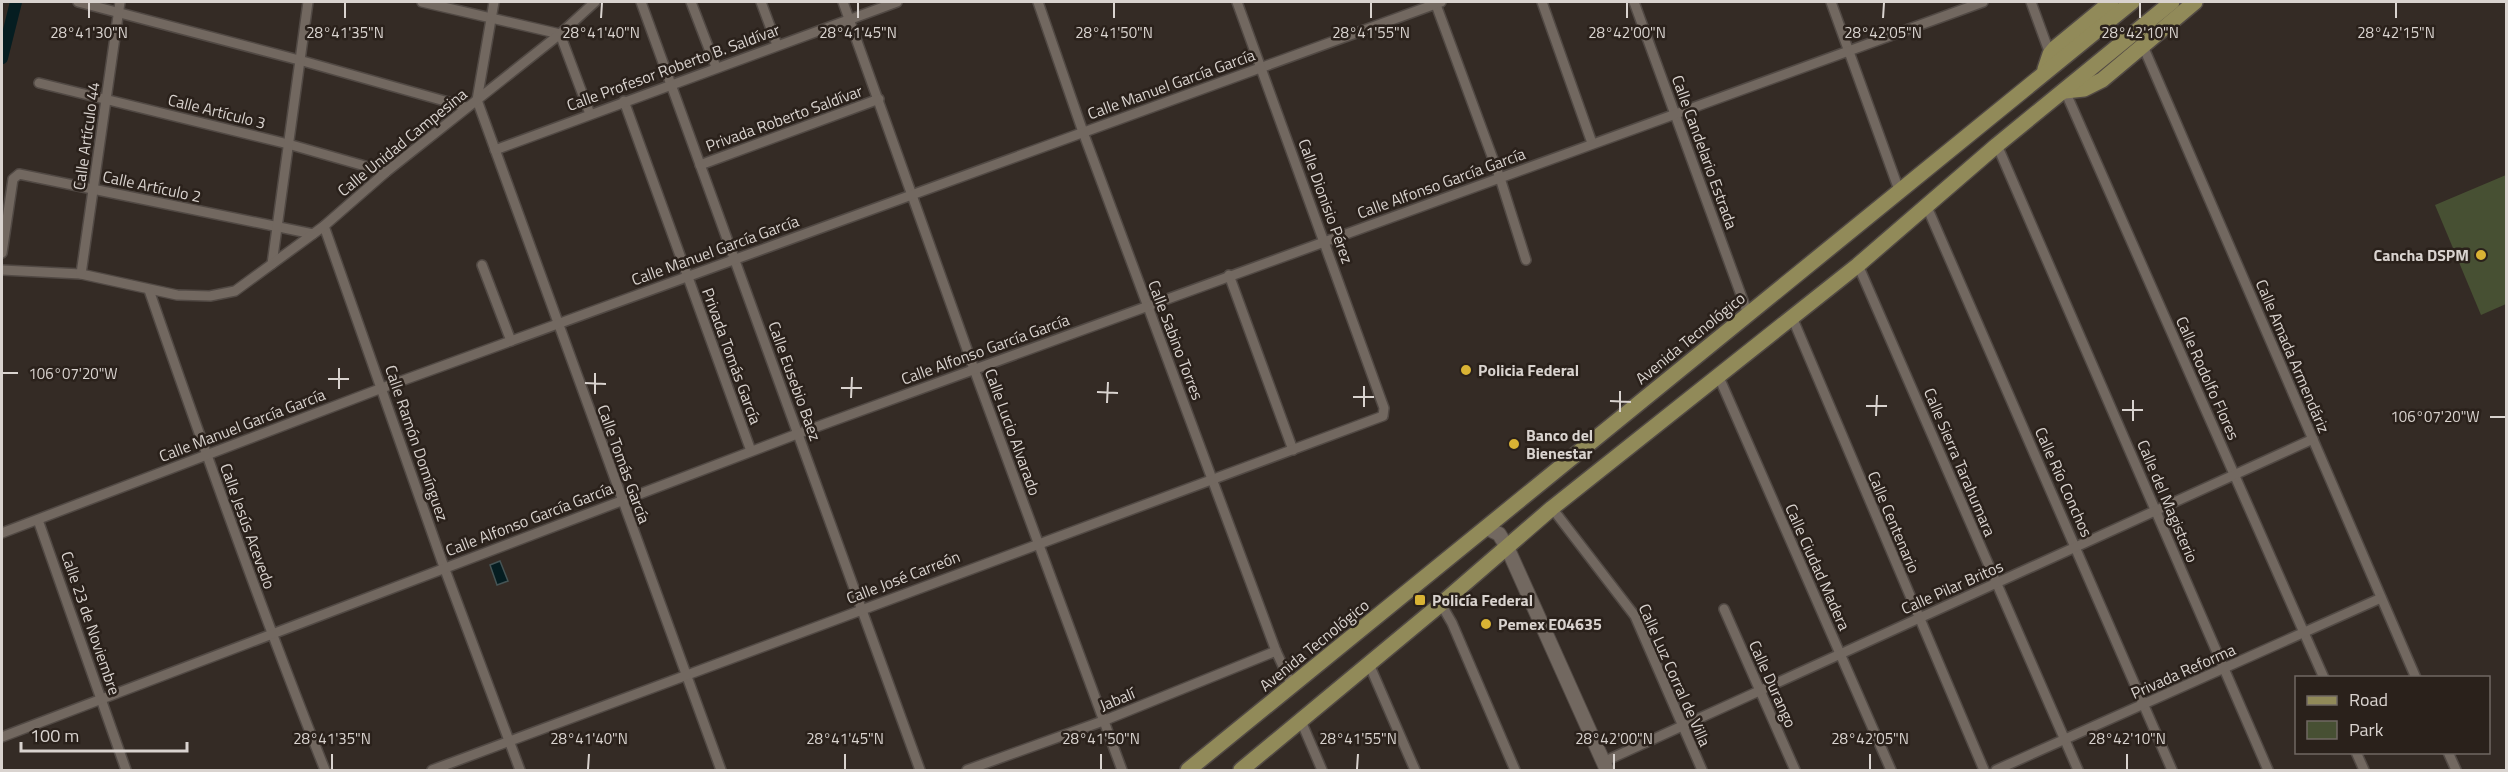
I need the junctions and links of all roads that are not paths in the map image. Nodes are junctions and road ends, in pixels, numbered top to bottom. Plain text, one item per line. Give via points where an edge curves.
1 (78, 2) edge
2 (120, 2) edge
3 (308, 2) edge
4 (422, 2) edge
5 (494, 2) edge
6 (595, 2) edge
7 (641, 2) edge
8 (691, 2) edge
9 (761, 2) edge
10 (843, 2) edge
11 (897, 2) edge
12 (1038, 2) edge
13 (1237, 2) edge
14 (1437, 2) edge
15 (1542, 2) edge
16 (1634, 2) edge
17 (1831, 2) edge
18 (1983, 2) edge
19 (2031, 2) edge
20 (2111, 2) edge
21 (2132, 2) edge
22 (2172, 2) edge
23 (2195, 2) edge
24 (119, 12) junction
25 (849, 18) junction
26 (491, 19) junction
27 (560, 34) junction
28 (777, 45) junction
29 (2143, 46) junction
30 (1849, 50) junction
31 (2050, 54) junction
32 (299, 60) junction
33 (716, 67) junction
34 (1260, 68) junction
35 (2045, 71) junction
36 (39, 83) dead end
37 (670, 85) junction
38 (2065, 91) junction
39 (107, 99) junction
40 (879, 99) junction
41 (477, 100) junction
42 (624, 101) junction
43 (466, 107) junction
44 (1675, 113) junction
45 (590, 114) junction
46 (1083, 132) junction
47 (1592, 143) junction
48 (288, 144) junction
49 (1997, 145) junction
50 (495, 150) junction
51 (700, 165) junction
52 (386, 172) junction
53 (1500, 178) junction
54 (93, 189) junction
55 (1899, 190) junction
56 (912, 193) junction
57 (1927, 207) junction
58 (324, 226) junction
59 (276, 228) junction
60 (313, 234) junction
61 (1325, 240) junction
62 (2, 253) edge
63 (735, 259) junction
64 (1526, 260) dead end
65 (272, 264) junction
66 (482, 265) dead end
67 (1858, 265) junction
68 (2, 270) edge
69 (81, 274) junction
70 (1228, 275) junction
71 (687, 277) junction
72 (149, 290) junction
73 (1147, 307) junction
74 (1748, 314) junction
75 (1792, 317) junction
76 (558, 324) junction
77 (511, 342) junction
78 (974, 369) junction
79 (1718, 375) junction
80 (382, 388) junction
81 (1384, 412) joint
82 (798, 434) junction
83 (2313, 439) junction
84 (1293, 450) junction
85 (751, 451) junction
86 (206, 455) junction
87 (2235, 475) junction
88 (1212, 480) junction
89 (621, 500) junction
90 (1552, 508) junction
91 (2156, 510) junction
92 (38, 520) junction
93 (1487, 528) junction
94 (2, 533) edge
95 (1037, 543) junction
96 (1507, 547) junction
97 (2076, 547) junction
98 (444, 567) junction
99 (1996, 583) junction
100 (2381, 598) junction
101 (1441, 604) junction
102 (861, 609) junction
103 (1724, 609) dead end
104 (1919, 618) junction
105 (271, 633) junction
106 (2304, 633) junction
107 (1276, 651) junction
108 (1839, 653) junction
109 (1369, 664) junction
110 (2224, 669) junction
111 (686, 676) junction
112 (2323, 676) edge
113 (2415, 676) edge
114 (1292, 686) junction
115 (1760, 689) junction
116 (101, 698) junction
117 (2144, 705) junction
118 (1103, 721) junction
119 (1301, 722) junction
120 (1682, 725) junction
121 (2, 737) edge
122 (2065, 741) junction
123 (509, 742) junction
124 (2356, 754) edge
125 (2448, 754) edge
126 (1605, 766) edge
127 (126, 771) edge
128 (325, 771) edge
129 (432, 771) edge
130 (520, 771) edge
131 (721, 771) edge
132 (920, 771) edge
133 (967, 771) edge
134 (1122, 771) edge
135 (1188, 771) edge
136 (1241, 771) edge
137 (1322, 771) edge
138 (1415, 771) edge
139 (1515, 771) edge
140 (1702, 771) edge
141 (1795, 771) edge
142 (1891, 771) edge
143 (1984, 771) edge
144 (1996, 771) edge
145 (2078, 771) edge
146 (2172, 771) edge
147 (2268, 771) edge
148 (2364, 771) edge
149 (2456, 771) edge

1 - 24 street
2 - 24 street, Calle Artículo 44
3 - 32 street
4 - 26 street
5 - 26 street
6 - 27 street, Calle Unidad Campesina
7 - 37 street, Calle Eusebio Baez
8 - 33 street
9 - 28 street
10 - 25 street, Calle Lucio Alvarado
11 - 25 street, Calle Profesor Roberto B. Saldívar
12 - 46 street, Calle Sabino Torres
13 - 34 street, Calle Dionisio Pérez
14 - 34 street, Calle Manuel García García
14 - 53 street
15 - 47 street
16 - 44 street, Calle Candelario Estrada
17 - 30 street
18 - 30 street, Calle Alfonso García García
19 - 31 street
20 - 31 main road
21 - 35 main road, Avenida Tecnológico
22 - 38 main road
23 - 29 main road
24 - 32 street
24 - 39 street, Calle Artículo 44
25 - 28 street, Calle Profesor Roberto B. Saldívar
25 - 40 street, Calle Lucio Alvarado
26 - 27 street
26 - 41 street
27 - 41 street, Calle Unidad Campesina
27 - 45 street
28 - 33 street, Calle Profesor Roberto B. Saldívar
29 - 38 main road via 2092,85
29 - 83 street, Calle Amada Armendáriz
30 - 44 street, Calle Alfonso García García
30 - 55 street
31 - 35 main road
32 - 43 street
32 - 48 street
33 - 37 street, Calle Profesor Roberto B. Saldívar
34 - 46 street, Calle Manuel García García
34 - 61 street, Calle Dionisio Pérez
35 - 55 main road, Avenida Tecnológico
36 - 39 street, Calle Artículo 3
37 - 42 street, Calle Profesor Roberto B. Saldívar
37 - 51 street, Calle Eusebio Baez
38 - 49 main road
38 - 87 street, Calle Rodolfo Flores
39 - 48 street, Calle Artículo 3
39 - 54 street, Calle Artículo 44
40 - 51 street, Privada Roberto Saldívar
40 - 56 street, Calle Lucio Alvarado
41 - 43 street, Calle Unidad Campesina
41 - 50 street, Calle Tomás García
42 - 45 street, Calle Profesor Roberto B. Saldívar
42 - 71 street, Privada Tomás García
43 - 52 street, Calle Unidad Campesina
44 - 47 street, Calle Alfonso García García
44 - 74 street, Calle Candelario Estrada
45 - 50 street, Calle Profesor Roberto B. Saldívar
46 - 56 street, Calle Manuel García García
46 - 73 street, Calle Sabino Torres
47 - 53 street, Calle Alfonso García García
48 - 52 street, Calle Artículo 3
48 - 59 street
49 - 57 main road
49 - 91 street, Calle del Magisterio
50 - 76 street, Calle Tomás García
51 - 63 street, Calle Eusebio Baez
52 - 58 street, Calle Unidad Campesina
53 - 61 street, Calle Alfonso García García
53 - 64 street
54 - 59 street, Calle Artículo 2
54 - 62 street, Calle Artículo 2 via 15,175
54 - 69 street, Calle Artículo 44
55 - 74 main road, Avenida Tecnológico
56 - 63 street, Calle Manuel García García
56 - 78 street, Calle Lucio Alvarado
57 - 67 main road
57 - 97 street, Calle Río Conchos
58 - 60 street, Calle Unidad Campesina
58 - 80 street, Calle Ramón Domínguez
59 - 60 street, Calle Artículo 2
59 - 65 street
60 - 65 street, Calle Unidad Campesina
61 - 70 street, Calle Alfonso García García
61 - 81 street, Calle Dionisio Pérez
63 - 71 street, Calle Manuel García García
63 - 82 street, Calle Eusebio Baez
65 - 72 street, Calle Unidad Campesina via 241,287 221,295
66 - 77 street
67 - 75 main road
67 - 99 street, Calle Sierra Tarahumara
68 - 69 street
69 - 72 street
70 - 73 street, Calle Alfonso García García
70 - 84 street
71 - 76 street, Calle Manuel García García
71 - 85 street, Privada Tomás García
72 - 86 street, Calle Jesús Acevedo
73 - 78 street, Calle Alfonso García García
73 - 88 street, Calle Sabino Torres
74 - 93 main road, Avenida Tecnológico
75 - 79 main road
75 - 104 street, Calle Centenario
76 - 77 street, Calle Manuel García García
76 - 89 street, Calle Tomás García
77 - 80 street, Calle Manuel García García
78 - 82 street, Calle Alfonso García García
78 - 95 street, Calle Lucio Alvarado
79 - 90 main road
79 - 108 street, Calle Ciudad Madera
80 - 86 street, Calle Manuel García García
80 - 98 street, Calle Ramón Domínguez
81 - 84 street, Calle José Carreón via 1380,418
82 - 85 street, Calle Alfonso García García
82 - 102 street, Calle Eusebio Baez
83 - 87 street, Calle Pilar Britos
83 - 100 street, Calle Amada Armendáriz
84 - 88 street, Calle José Carreón
85 - 89 street, Calle Alfonso García García
86 - 92 street, Calle Manuel García García
86 - 105 street, Calle Jesús Acevedo
87 - 91 street, Calle Pilar Britos
87 - 106 street, Calle Rodolfo Flores
88 - 95 street, Calle José Carreón
88 - 107 street, Calle Sabino Torres
89 - 98 street, Calle Alfonso García García
89 - 111 street, Calle Tomás García
90 - 96 main road
90 - 120 street, Calle Luz Corral de Villa via 1635,616
91 - 97 street, Calle Pilar Britos
91 - 110 street, Calle del Magisterio
92 - 94 street, Calle Manuel García García
92 - 116 street, Calle 23 de Noviembre
93 - 96 street via 1499,534
93 - 114 main road, Avenida Tecnológico
95 - 102 street, Calle José Carreón
95 - 118 street, Calle Lucio Alvarado
96 - 101 main road
96 - 126 street
97 - 99 street, Calle Pilar Britos
97 - 117 street, Calle Río Conchos
98 - 105 street, Calle Alfonso García García
98 - 123 street, Calle Ramón Domínguez
99 - 104 street, Calle Pilar Britos
99 - 122 street, Calle Sierra Tarahumara
100 - 106 street, Privada Reforma
100 - 113 street, Calle Amada Armendáriz
101 - 109 main road
101 - 139 street
102 - 111 street, Calle José Carreón
102 - 132 street, Calle Eusebio Baez
103 - 115 street, Calle Durango
104 - 108 street, Calle Pilar Britos
104 - 143 street, Calle Centenario
105 - 116 street, Calle Alfonso García García
105 - 128 street, Calle Jesús Acevedo
106 - 110 street, Privada Reforma
106 - 112 street, Calle Rodolfo Flores
107 - 114 street, Calle Sabino Torres
107 - 118 street, Jabalí
108 - 115 street, Calle Pilar Britos
108 - 142 street, Calle Ciudad Madera
109 - 119 main road
109 - 138 street
110 - 117 street, Privada Reforma
110 - 147 street, Calle del Magisterio
111 - 123 street, Calle José Carreón
111 - 131 street, Calle Tomás García
114 - 135 main road, Avenida Tecnológico
115 - 120 street, Calle Pilar Britos
115 - 141 street, Calle Durango
116 - 121 street, Calle Alfonso García García
116 - 127 street, Calle 23 de Noviembre
117 - 122 street, Privada Reforma
117 - 146 street, Calle Río Conchos
118 - 133 street, Jabalí
118 - 134 street, Calle Lucio Alvarado
119 - 136 main road
119 - 137 street
120 - 126 street, Calle Pilar Britos
120 - 140 street, Calle Luz Corral de Villa
122 - 144 street, Privada Reforma
122 - 145 street, Calle Sierra Tarahumara
123 - 129 street, Calle José Carreón
123 - 130 street, Calle Ramón Domínguez
124 - 148 street
125 - 149 street

